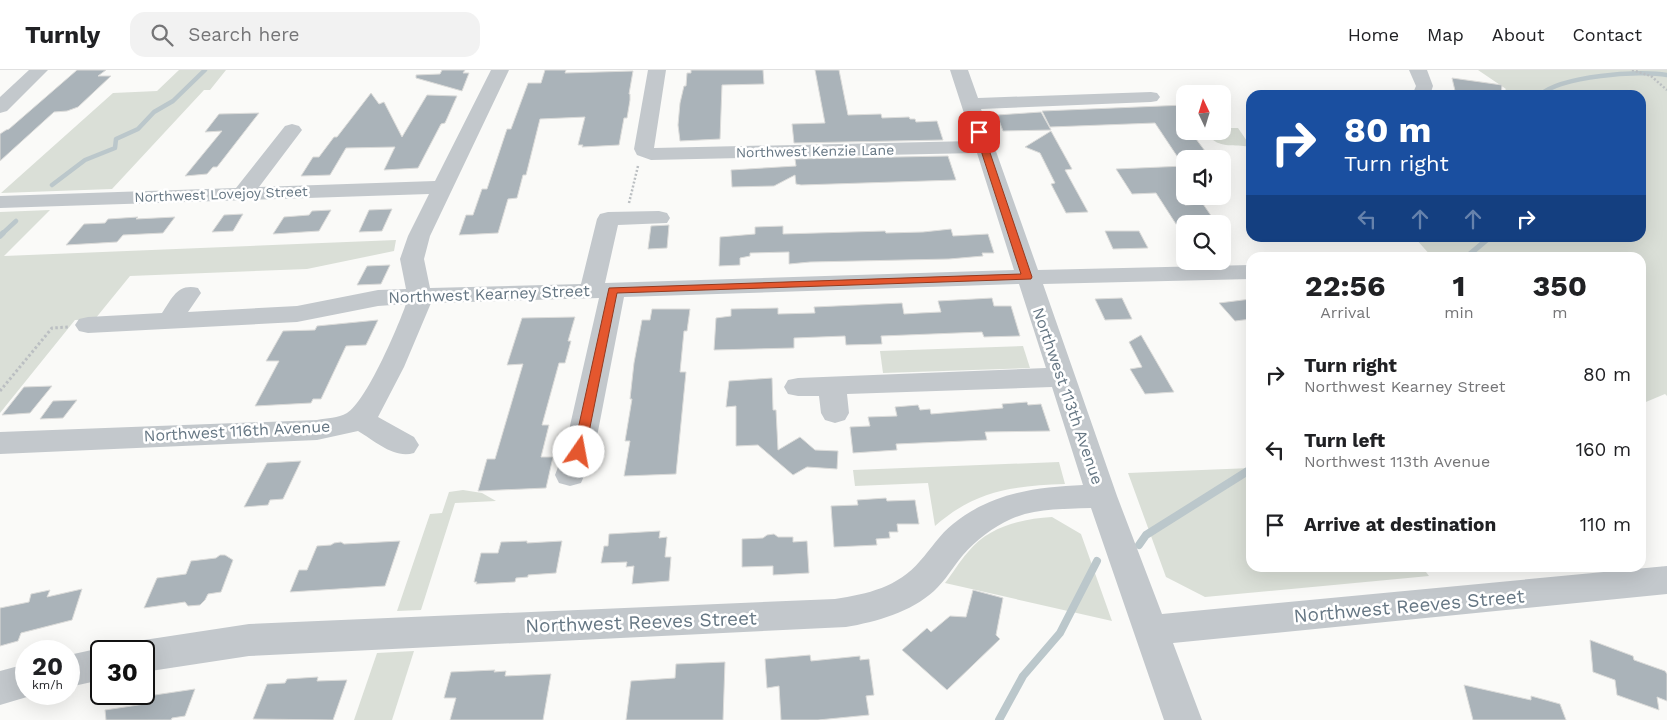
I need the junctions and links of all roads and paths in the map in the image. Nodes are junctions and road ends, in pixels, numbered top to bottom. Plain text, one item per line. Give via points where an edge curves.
1 (39, 70) edge
2 (500, 70) edge
3 (657, 70) edge
4 (959, 70) edge
5 (1418, 70) edge
6 (1632, 70) edge
7 (1666, 89) edge
8 (1425, 90) edge
9 (1150, 97) dead end
10 (970, 104) junction
11 (0, 107) edge
12 (292, 130) dead end
13 (983, 147) junction
14 (442, 187) junction
15 (243, 193) junction
16 (0, 202) edge
17 (660, 218) dead end
18 (1246, 272) edge
19 (1027, 277) junction
20 (602, 290) junction
21 (189, 293) dead end
22 (420, 296) junction
23 (169, 321) junction
24 (88, 325) joint
25 (1061, 377) junction
26 (832, 385) junction
27 (798, 386) dead end
28 (0, 391) edge
29 (835, 413) dead end
30 (359, 419) junction
31 (0, 443) edge
32 (404, 445) dead end
33 (570, 474) dead end
34 (1102, 496) junction
35 (1667, 580) edge
36 (1150, 630) junction
37 (155, 654) edge
38 (15, 684) edge
39 (0, 688) edge
40 (1184, 720) edge

1 - 11 street
2 - 14 street
3 - 13 street, Northwest Kenzie Lane via 644,149 646,153
4 - 10 street, Northwest 113th Avenue
5 - 8 street
6 - 7 path via 1651,76
9 - 10 street
10 - 13 street, Northwest 113th Avenue
12 - 15 street
13 - 19 street, Northwest 113th Avenue
14 - 15 street, Northwest Lovejoy Street
14 - 22 street via 412,259
15 - 16 street, Northwest Lovejoy Street
17 - 20 street via 608,219
18 - 19 street, Northwest Kearney Street
19 - 20 street, Northwest Kearney Street
19 - 25 street, Northwest 113th Avenue
20 - 22 street, Northwest Kearney Street
20 - 33 street via 579,452
21 - 23 street
22 - 23 street, Northwest Kearney Street via 378,298 297,314
22 - 30 street via 376,398
23 - 24 street, Northwest Kearney Street
24 - 28 path via 52,328
25 - 26 street
25 - 34 street, Northwest 113th Avenue
26 - 27 street
26 - 29 street
30 - 31 street, Northwest 116th Avenue via 318,430
30 - 32 street
34 - 36 street, Northwest 113th Avenue
34 - 37 street, Northwest Reeves Street via 1031,501 994,514 958,539 920,583 898,598 868,609 835,614 249,640
35 - 36 street, Northwest Reeves Street
36 - 40 street, Northwest 113th Avenue
38 - 39 street

